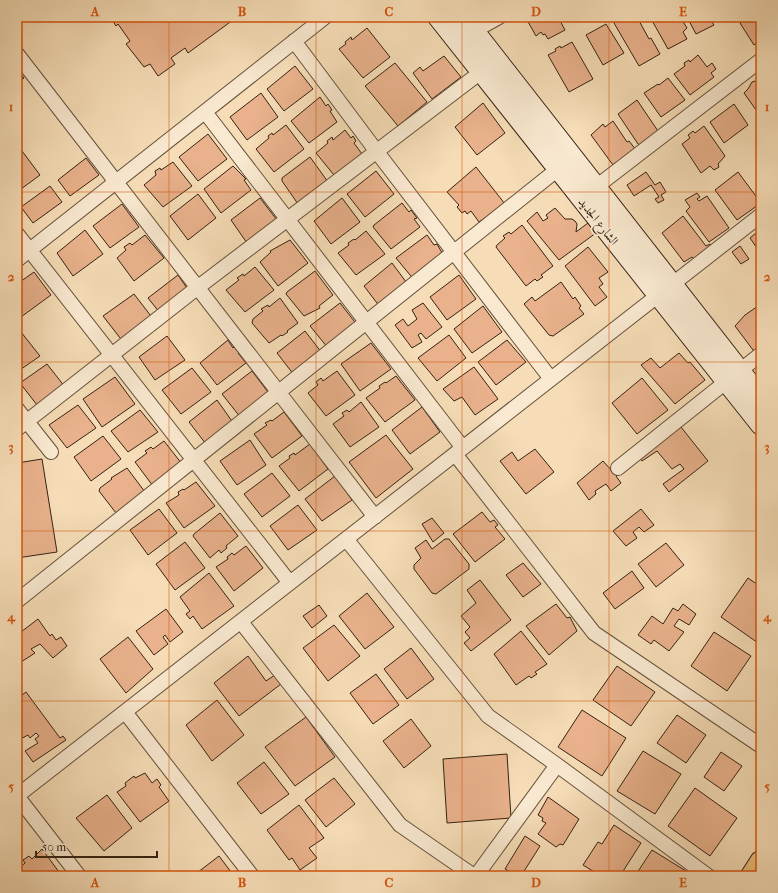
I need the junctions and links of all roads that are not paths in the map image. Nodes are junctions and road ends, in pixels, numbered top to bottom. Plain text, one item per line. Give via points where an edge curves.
1 (324, 17) edge
2 (438, 17) edge
3 (499, 17) edge
4 (468, 24) edge
5 (294, 41) junction
6 (17, 54) edge
7 (761, 60) edge
8 (481, 72) junction
9 (205, 112) junction
10 (377, 152) junction
11 (558, 169) junction
12 (116, 182) junction
13 (596, 187) junction
14 (761, 215) edge
15 (286, 220) junction
16 (17, 234) edge
17 (29, 250) junction
18 (454, 252) junction
19 (17, 260) edge
20 (198, 288) junction
21 (665, 290) junction
22 (366, 322) junction
23 (761, 354) edge
24 (112, 355) junction
25 (733, 376) junction
26 (552, 379) junction
27 (278, 392) junction
28 (761, 398) edge
29 (17, 409) edge
30 (22, 425) edge
31 (761, 425) edge
32 (459, 451) junction
33 (51, 452) dead end
34 (193, 460) junction
35 (618, 468) dead end
36 (375, 517) junction
37 (346, 540) junction
38 (290, 583) junction
39 (17, 601) edge
40 (240, 622) junction
41 (125, 712) junction
42 (761, 746) edge
43 (557, 765) junction
44 (17, 796) edge
45 (761, 862) edge
46 (79, 876) edge
47 (252, 876) edge
48 (475, 876) edge
49 (708, 876) edge
50 (752, 876) edge

1 - 5 street
2 - 8 street, الشارع الجديد
3 - 4 street
4 - 13 street, الشارع الجديد
5 - 9 street
5 - 10 street
6 - 12 street
7 - 13 street
8 - 10 street
8 - 11 street, الشارع الجديد
9 - 12 street
9 - 15 street
10 - 15 street
10 - 18 street
11 - 18 street
11 - 21 street, الشارع الجديد
12 - 17 street
12 - 20 street
13 - 21 street, الشارع الجديد
14 - 21 street
15 - 20 street
15 - 22 street
16 - 17 street
17 - 19 street
17 - 24 street
18 - 22 street
18 - 26 street
20 - 24 street
20 - 27 street
21 - 25 street, الشارع الجديد
21 - 26 street
22 - 27 street
22 - 32 street
23 - 25 street
24 - 30 street
24 - 34 street
25 - 28 street, الشارع الجديد
25 - 31 street, الشارع الجديد
25 - 35 street
26 - 32 street
27 - 34 street
27 - 36 street
29 - 30 street
30 - 33 street
32 - 36 street
32 - 42 street via 594,633
34 - 38 street
34 - 39 street
36 - 37 street
37 - 38 street
37 - 43 street via 488,716
38 - 40 street
40 - 41 street
40 - 48 street via 400,825
41 - 44 street
41 - 47 street
43 - 48 street
43 - 49 street
44 - 46 street
45 - 50 highway

